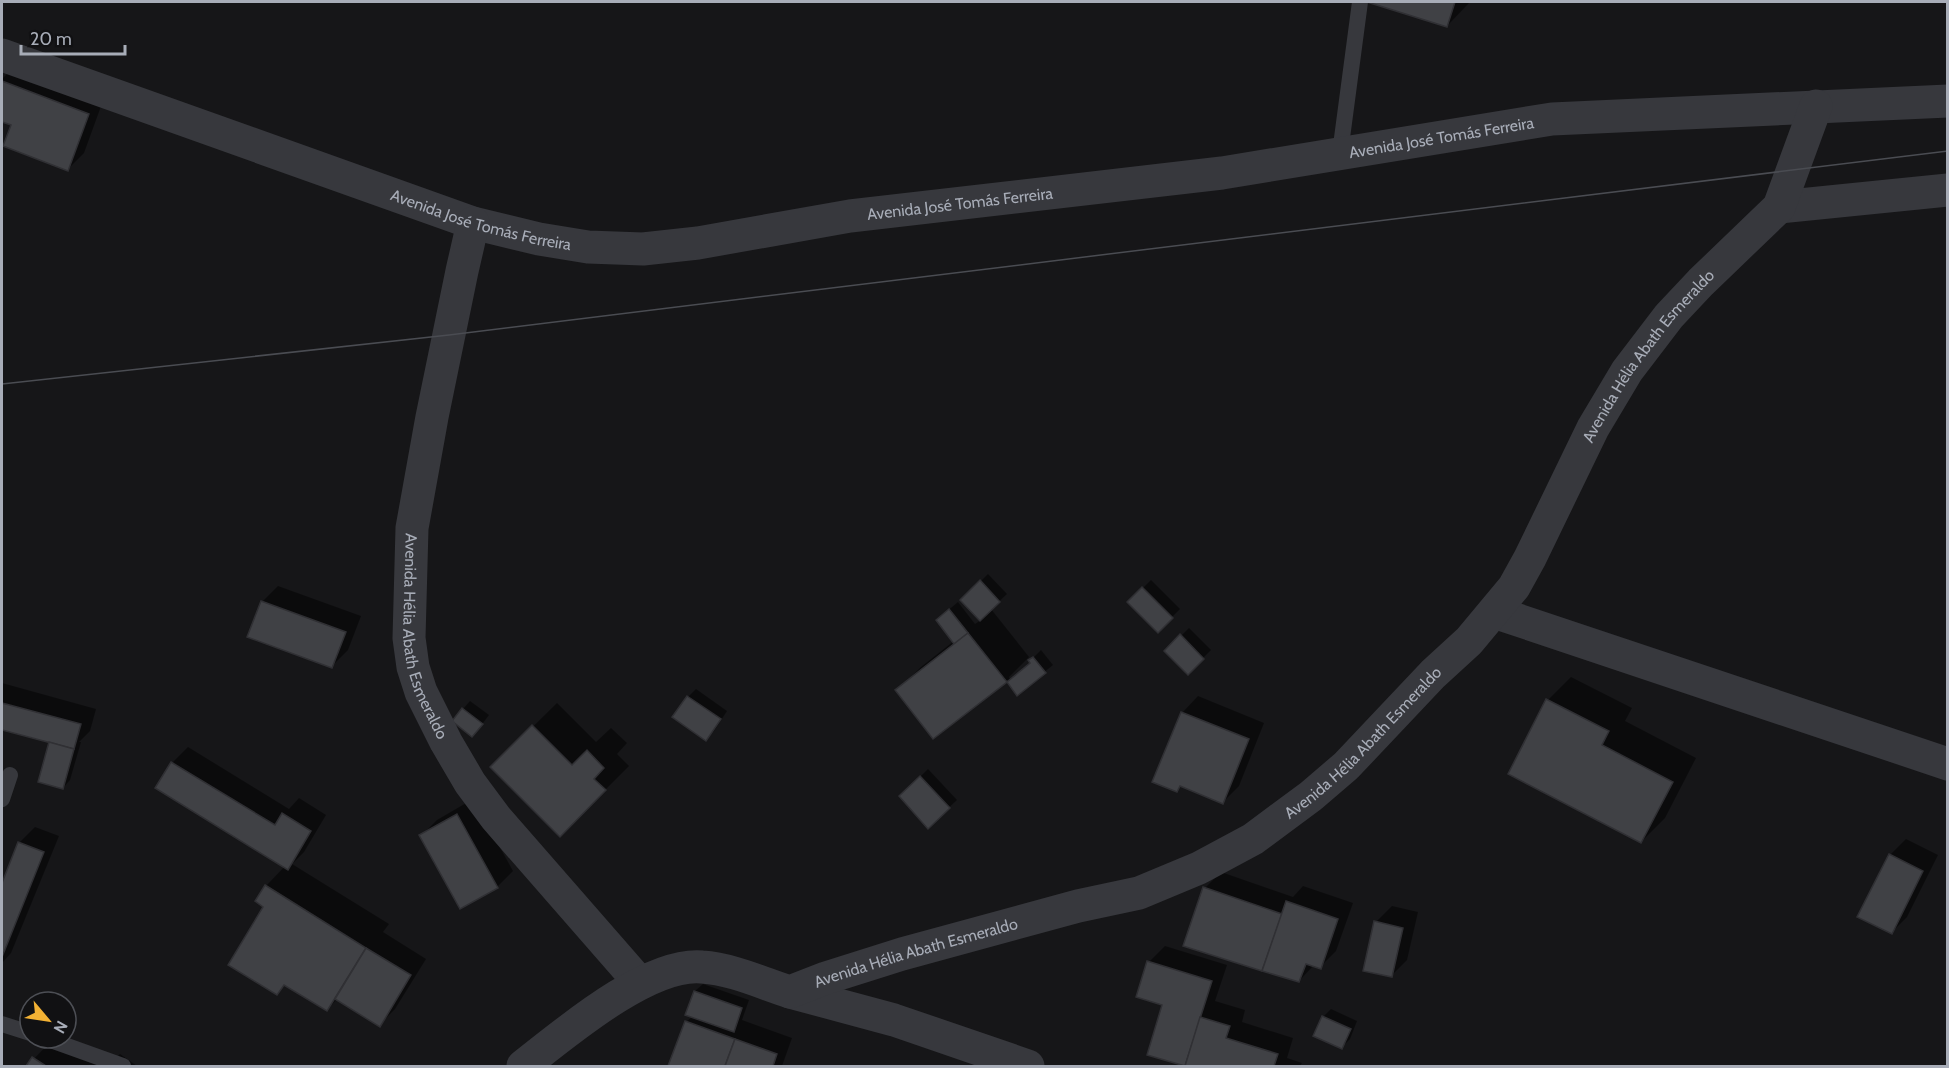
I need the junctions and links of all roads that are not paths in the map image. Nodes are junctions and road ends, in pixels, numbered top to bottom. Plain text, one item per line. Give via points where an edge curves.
1 (1360, 2) edge
2 (2, 55) edge
3 (1947, 101) edge
4 (1816, 106) junction
5 (1340, 153) junction
6 (1947, 190) edge
7 (1779, 207) junction
8 (473, 223) junction
9 (1494, 612) junction
10 (1947, 764) edge
11 (10, 775) dead end
12 (2, 799) edge
13 (640, 983) junction
14 (790, 992) junction
15 (2, 1024) edge
16 (18, 1029) edge
17 (78, 1050) edge
18 (123, 1066) edge
19 (523, 1066) edge
20 (1029, 1066) edge

1 - 5 lane
2 - 8 street, Avenida José Tomás Ferreira
3 - 4 street, Avenida José Tomás Ferreira
4 - 5 street, Avenida José Tomás Ferreira via 1552,119
4 - 7 street, Avenida Hélia Abath Esmeraldo
5 - 8 street, Avenida José Tomás Ferreira via 1222,172 850,216 643,249 588,247
6 - 7 street
7 - 9 street, Avenida Hélia Abath Esmeraldo via 1668,316 1627,371 1593,428 1514,587
8 - 13 street, Avenida Hélia Abath Esmeraldo via 412,528 413,667 421,692 470,783
9 - 10 street
9 - 14 street, Avenida Hélia Abath Esmeraldo via 1346,766 1253,839 1139,893 902,954
11 - 12 lane
13 - 14 street via 683,967 700,966 723,969
13 - 19 street via 571,1028
14 - 20 street via 894,1020
15 - 16 lane
17 - 18 lane

